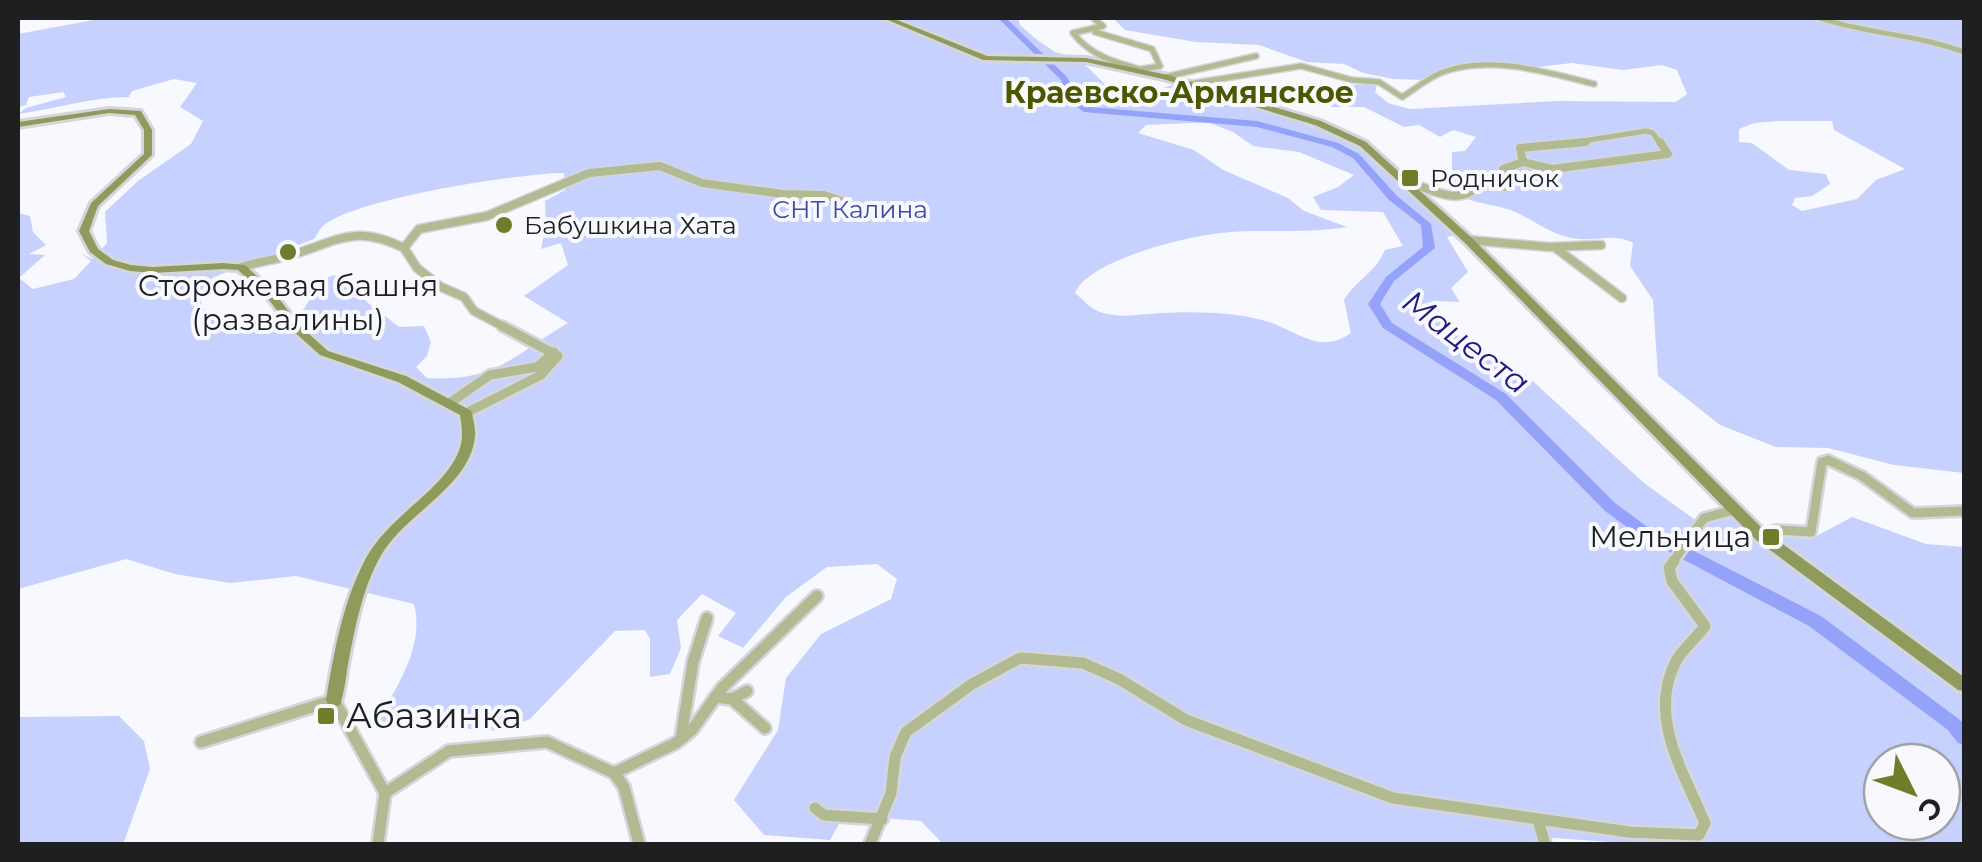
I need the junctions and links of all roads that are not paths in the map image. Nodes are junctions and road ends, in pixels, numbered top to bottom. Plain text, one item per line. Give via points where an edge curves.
1 (886, 18) edge
2 (1093, 18) edge
3 (1820, 18) edge
4 (1080, 30) junction
5 (1964, 52) edge
6 (1256, 56) dead end
7 (1137, 69) junction
8 (1166, 78) junction
9 (1188, 84) junction
10 (1594, 84) dead end
11 (18, 124) edge
12 (1646, 130) joint
13 (1519, 149) joint
14 (1523, 162) junction
15 (1409, 182) junction
16 (856, 216) dead end
17 (1468, 240) junction
18 (403, 244) junction
19 (1601, 245) dead end
20 (1549, 247) junction
21 (241, 267) junction
22 (1622, 298) dead end
23 (554, 352) junction
24 (451, 402) junction
25 (466, 412) junction
26 (1734, 510) junction
27 (1964, 511) edge
28 (1760, 534) junction
29 (817, 596) dead end
30 (708, 618) dead end
31 (1964, 685) edge
32 (746, 691) dead end
33 (715, 696) junction
34 (732, 699) junction
35 (334, 700) junction
36 (765, 728) dead end
37 (681, 738) junction
38 (201, 742) dead end
39 (614, 773) junction
40 (386, 792) junction
41 (815, 808) dead end
42 (882, 818) junction
43 (1538, 820) junction
44 (378, 844) edge
45 (639, 844) edge
46 (870, 844) edge
47 (1545, 844) edge

1 - 7 street via 981,56
2 - 4 street via 1103,26
3 - 5 street
4 - 7 street via 1074,36 1093,54
4 - 7 street via 1152,49 1160,66
6 - 8 street
7 - 8 street
8 - 9 street
9 - 10 street via 1301,66 1379,82 1400,98 1452,69 1511,66
9 - 15 street via 1338,130
11 - 21 street via 138,113 148,130 148,155 88,214 84,231 90,245 115,262 147,270
12 - 13 street
12 - 14 street via 1668,156 1552,169
13 - 14 street
14 - 15 street via 1503,169 1504,188 1480,183 1454,198
15 - 17 street
16 - 18 street via 853,206 838,199 702,183 660,166 589,173 486,216 420,228
17 - 20 street
17 - 26 street
18 - 21 street via 353,232
18 - 23 street via 416,268 441,288
19 - 20 street
20 - 22 street via 1568,254
21 - 24 street via 324,352
23 - 24 street via 537,367 490,375
23 - 25 street via 557,360 541,376
24 - 25 street
25 - 35 street via 470,435 459,466 390,532 372,562
26 - 28 street
26 - 43 street via 1704,518 1669,568 1705,626 1677,658 1664,688 1664,730 1706,823 1699,836
27 - 28 street via 1913,514 1828,460 1822,462 1811,532
28 - 31 street
29 - 33 street
30 - 37 street via 690,666 692,692
32 - 34 street
33 - 34 street
33 - 37 street
34 - 36 street
35 - 38 street
35 - 40 street
37 - 39 street
39 - 40 street via 548,742 462,747
39 - 45 street
40 - 44 street
41 - 42 street via 824,815
42 - 43 street via 906,732 1020,658 1083,663 1186,720 1392,798
42 - 46 street
43 - 47 street

